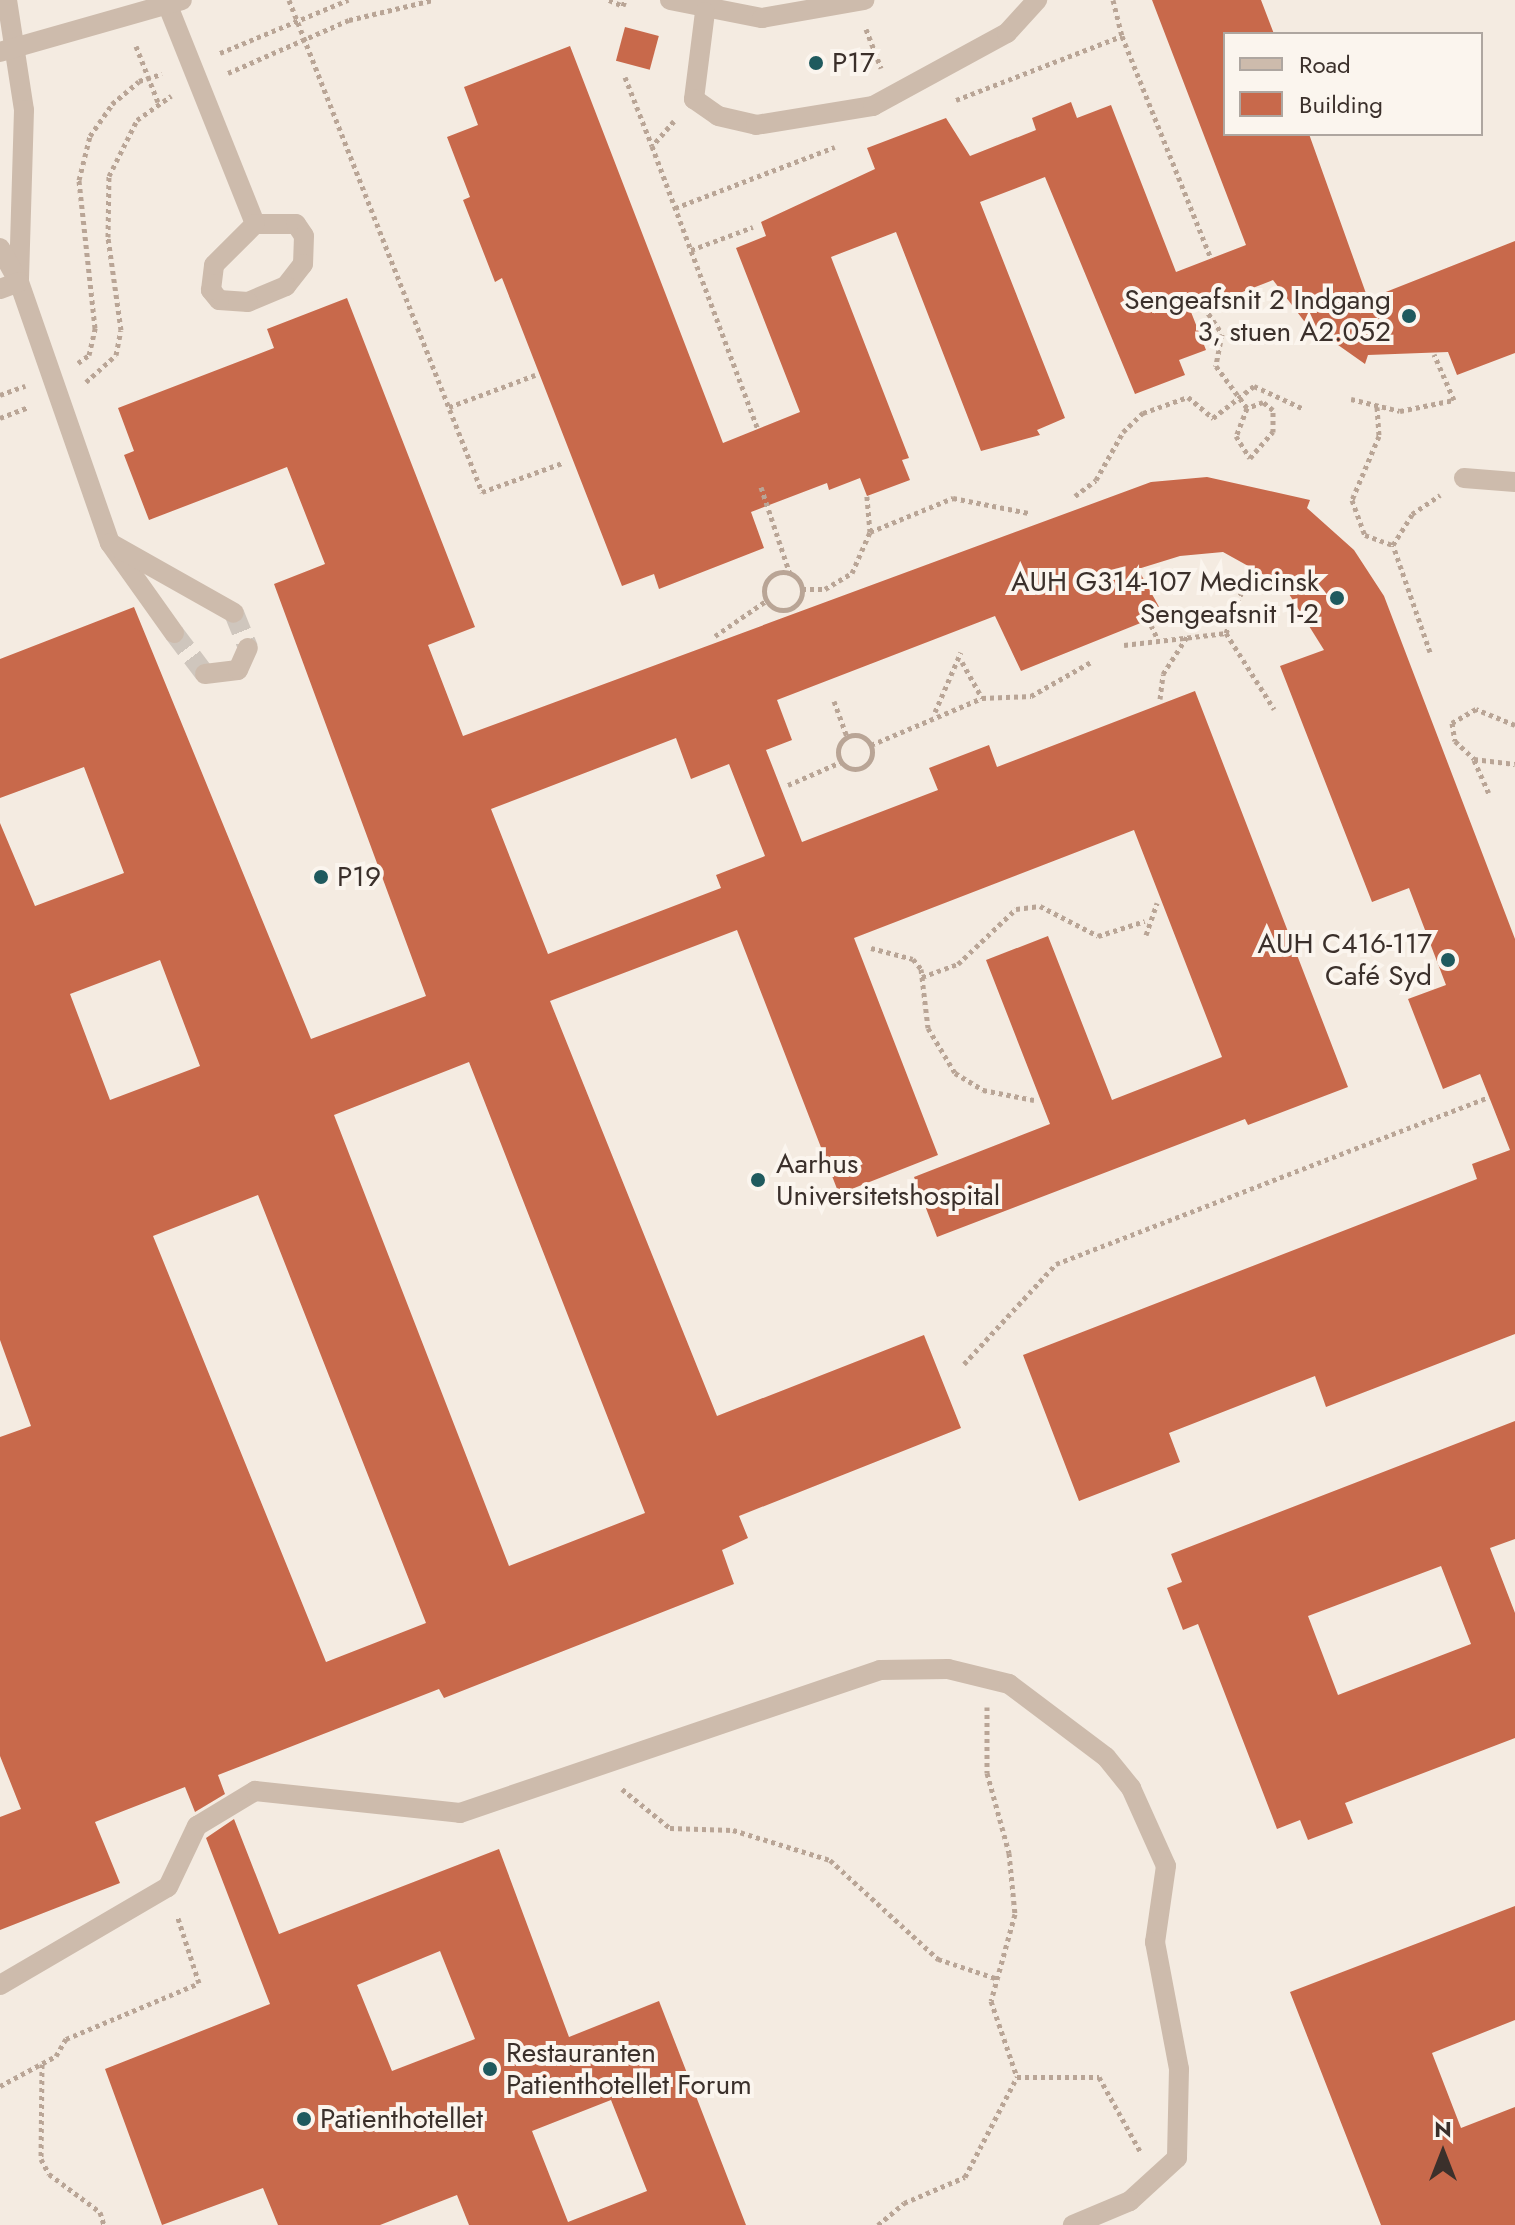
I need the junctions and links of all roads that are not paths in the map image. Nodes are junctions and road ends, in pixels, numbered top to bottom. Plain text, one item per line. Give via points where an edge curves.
1 (7, 0) edge
2 (670, 0) edge
3 (1037, 0) edge
4 (860, 2) edge
5 (175, 3) edge
6 (705, 12) junction
7 (10, 51) edge
8 (255, 224) junction
9 (0, 248) edge
10 (10, 286) edge
11 (1464, 478) road end
12 (1515, 482) edge
13 (110, 543) junction
14 (234, 613) tunnel mouth
15 (174, 633) tunnel mouth
16 (248, 648) dead end
17 (205, 674) dead end
18 (0, 1985) edge
19 (1073, 2225) edge

1 - 7 lane
2 - 6 lane
3 - 6 lane via 1007,33 893,95 832,115 756,125 718,116 694,99
4 - 6 lane via 762,18
5 - 7 lane
5 - 8 lane via 200,84
7 - 10 lane
8 - 8 lane via 214,265 211,290 219,300 264,298 294,279 303,264 296,224
9 - 10 lane
10 - 13 lane
11 - 12 lane
13 - 14 lane
13 - 15 lane
16 - 17 lane via 238,670
18 - 19 lane via 168,1887 197,1826 255,1791 460,1813 880,1670 948,1669 996,1680 1106,1757 1131,1788 1166,1866 1155,1942 1179,2069 1177,2158 1130,2201

